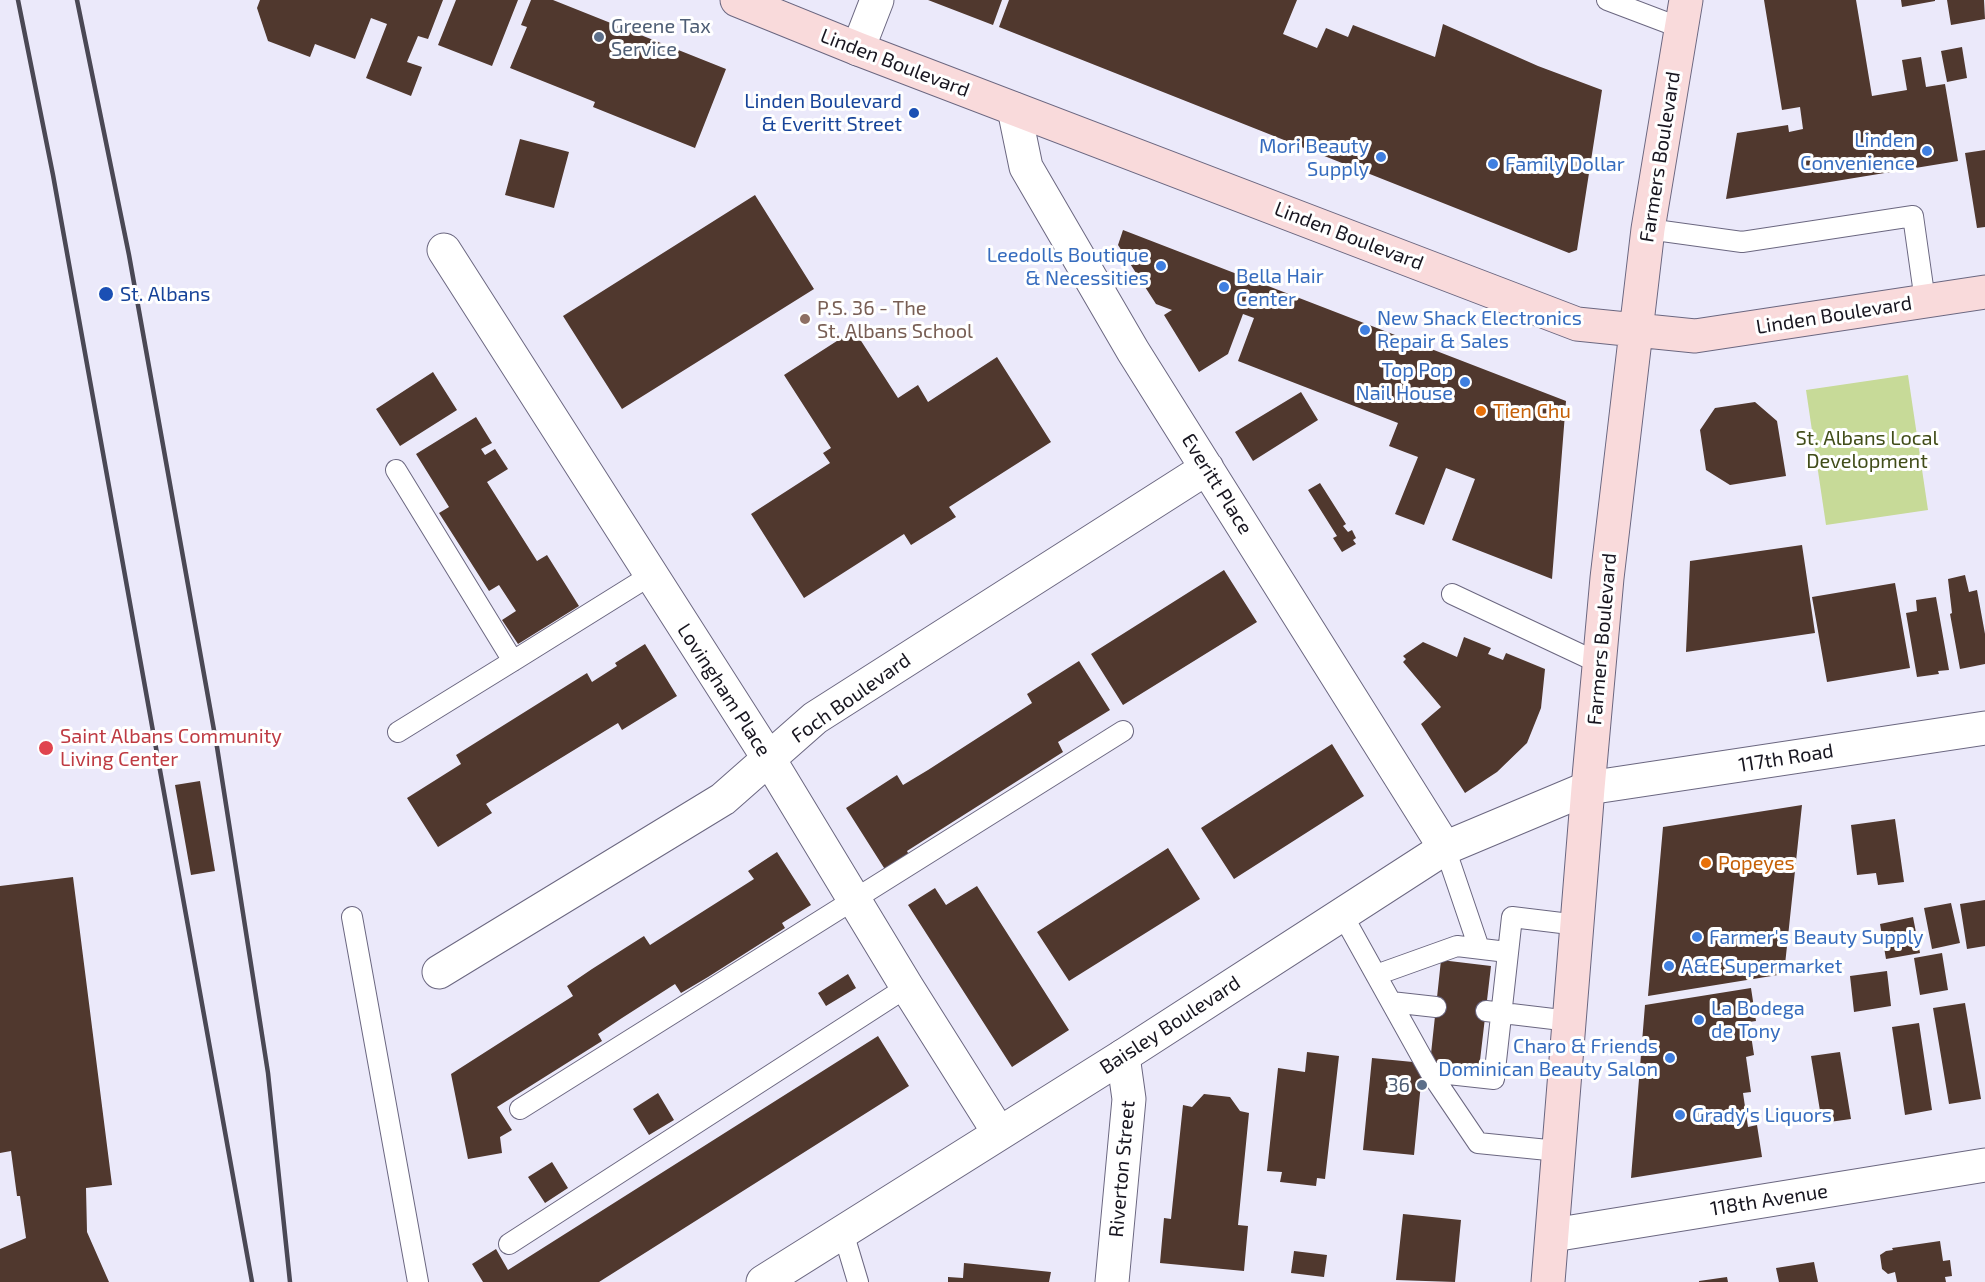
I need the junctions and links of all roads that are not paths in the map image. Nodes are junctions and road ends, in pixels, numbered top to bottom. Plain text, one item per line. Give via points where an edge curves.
1 (737, 0) edge
2 (877, 0) edge
3 (1608, 0) edge
4 (1684, 14) edge
5 (858, 49) junction
6 (1014, 109) junction
7 (1648, 229) junction
8 (444, 250) dead end
9 (1985, 292) edge
10 (1925, 301) junction
11 (1635, 330) junction
12 (1207, 468) junction
13 (396, 470) dead end
14 (651, 575) junction
15 (1452, 594) dead end
16 (513, 661) junction
17 (1601, 664) junction
18 (1985, 728) edge
19 (1123, 731) dead end
20 (398, 732) dead end
21 (769, 759) junction
22 (1588, 788) junction
23 (1445, 848) junction
24 (854, 899) junction
25 (1342, 914) junction
26 (352, 917) dead end
27 (1578, 925) junction
28 (1479, 948) junction
29 (1507, 952) junction
30 (439, 972) dead end
31 (1376, 975) junction
32 (907, 987) junction
33 (1391, 1002) junction
34 (1436, 1007) dead end
35 (1493, 1012) junction
36 (1570, 1021) junction
37 (1123, 1056) junction
38 (1430, 1072) junction
39 (520, 1109) dead end
40 (999, 1133) junction
41 (1558, 1151) junction
42 (1985, 1165) edge
43 (843, 1232) junction
44 (1553, 1234) junction
45 (509, 1244) dead end
46 (418, 1282) edge
47 (763, 1282) edge
48 (858, 1282) edge
49 (1112, 1282) edge
50 (1548, 1282) edge

1 - 5 main road, Linden Boulevard
2 - 5 street
3 - 4 lane
4 - 7 main road, Farmers Boulevard
5 - 6 main road, Linden Boulevard
6 - 11 main road, Linden Boulevard via 1577,324
6 - 12 street, Everitt Place via 1026,167 1133,351
7 - 10 lane via 1742,242 1913,216
7 - 11 main road, Farmers Boulevard
8 - 14 street, Lovingham Place
9 - 10 main road, Linden Boulevard
10 - 11 main road, Linden Boulevard via 1695,336
11 - 17 main road, Farmers Boulevard
12 - 21 street, Foch Boulevard via 815,718
12 - 23 street, Everitt Place
13 - 16 lane
14 - 16 lane
14 - 21 street, Lovingham Place
15 - 17 lane
16 - 20 lane
17 - 22 main road, Farmers Boulevard
18 - 22 street, 117th Road
19 - 24 lane
21 - 24 street, Lovingham Place
21 - 30 street, Foch Boulevard via 723,799
22 - 23 street, Baisley Boulevard
22 - 27 main road, Farmers Boulevard
23 - 25 street, Baisley Boulevard
23 - 28 lane
24 - 32 street, Lovingham Place
24 - 39 lane
25 - 31 lane
25 - 37 street, Baisley Boulevard
26 - 46 lane
27 - 29 lane via 1512,916
27 - 36 main road, Farmers Boulevard
28 - 29 lane
28 - 31 lane via 1457,946
29 - 35 lane
31 - 33 lane
32 - 40 street, Lovingham Place
32 - 45 lane
33 - 34 lane
33 - 38 lane
35 - 36 lane
35 - 38 lane via 1494,1079
36 - 41 main road, Farmers Boulevard
37 - 40 street, Baisley Boulevard
37 - 49 street, Riverton Street via 1129,1099
38 - 41 lane via 1478,1143
40 - 43 street, Baisley Boulevard
41 - 44 main road, Farmers Boulevard
42 - 44 street, 118th Avenue
43 - 47 street, Baisley Boulevard
43 - 48 lane
44 - 50 main road, Farmers Boulevard

